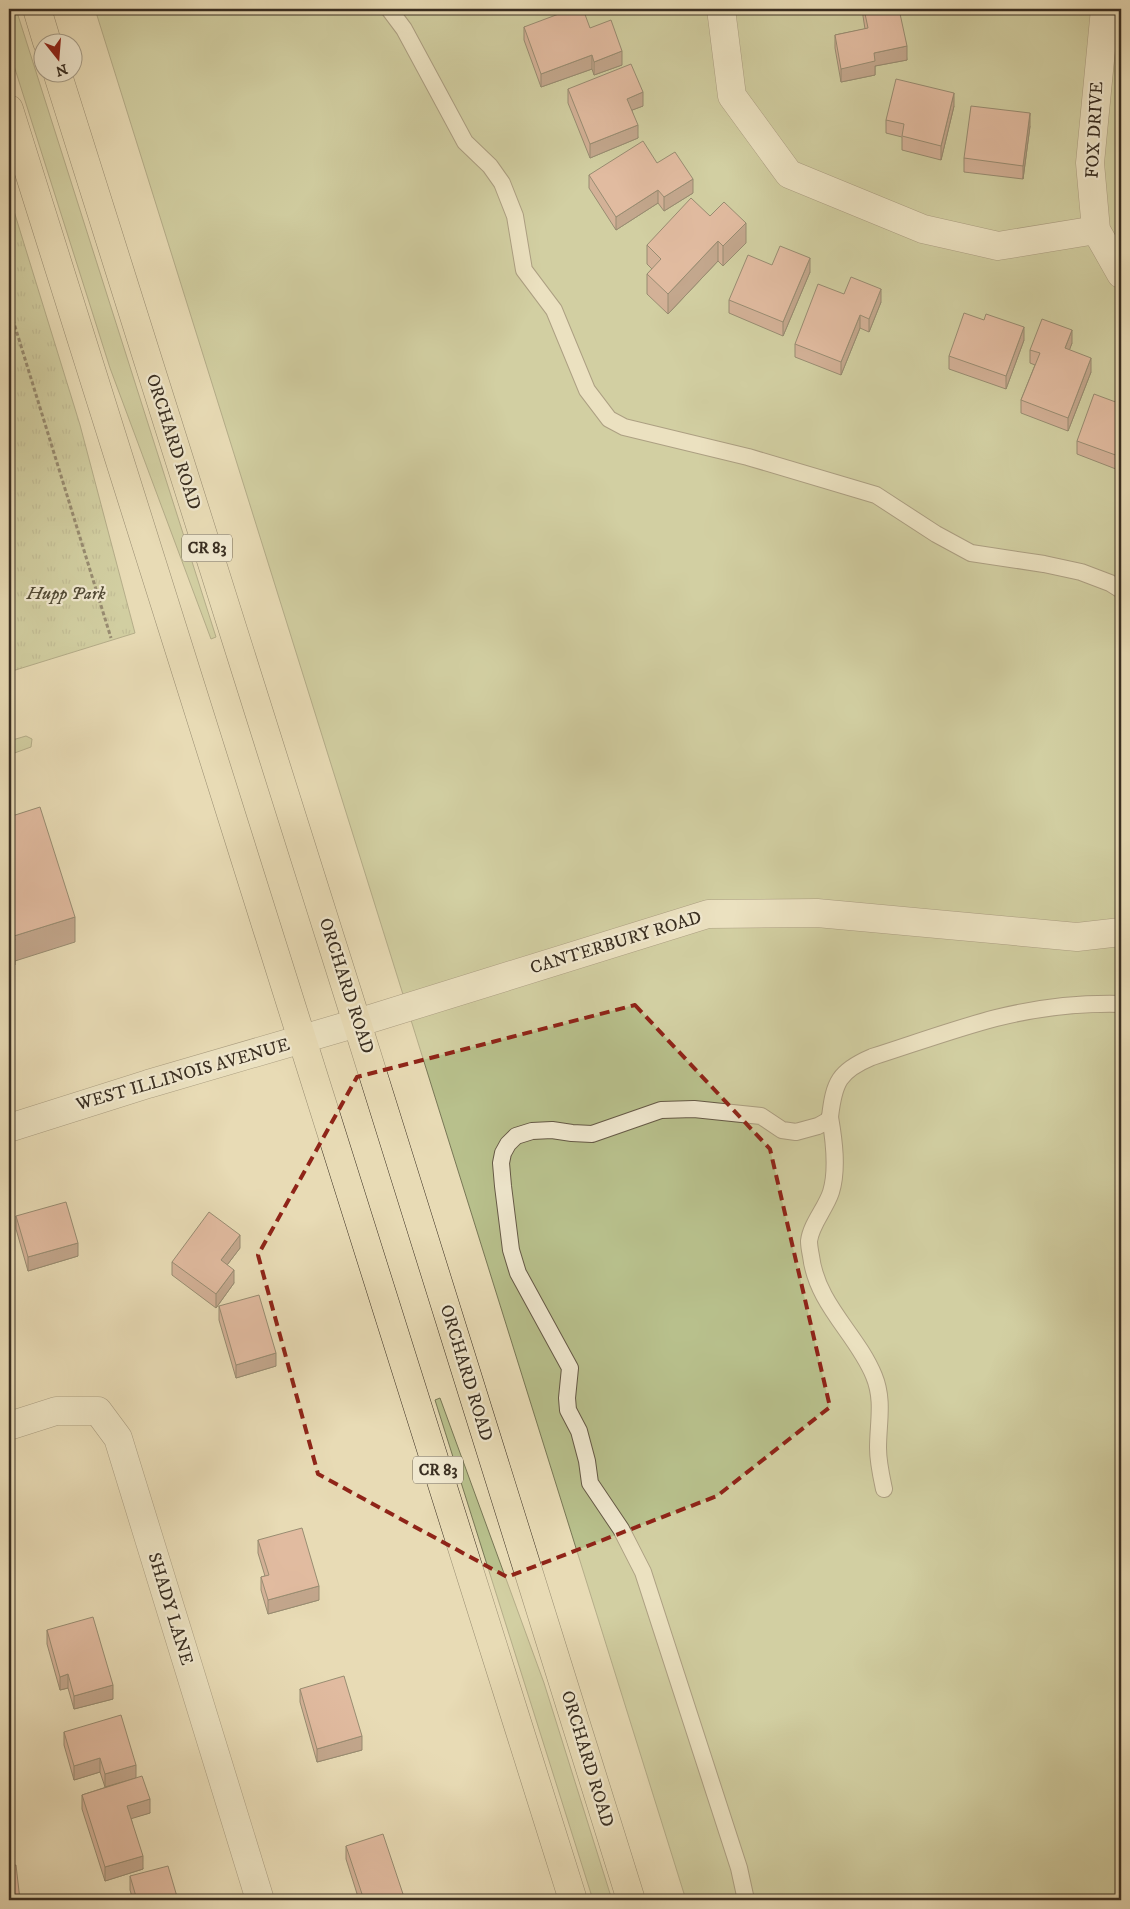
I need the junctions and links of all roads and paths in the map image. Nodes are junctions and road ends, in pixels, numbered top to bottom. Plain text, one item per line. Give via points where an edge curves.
1 (36, 9) edge
2 (389, 9) edge
3 (721, 9) edge
4 (1105, 9) edge
5 (44, 32) edge
6 (60, 82) edge
7 (9, 110) edge
8 (1096, 230) junction
9 (1121, 274) edge
10 (9, 306) edge
11 (1121, 590) edge
12 (112, 638) dead end
13 (1121, 932) edge
14 (1121, 1004) edge
15 (357, 1023) junction
16 (303, 1040) junction
17 (830, 1117) junction
18 (9, 1128) edge
19 (9, 1426) edge
20 (884, 1489) dead end
21 (260, 1900) edge
22 (574, 1900) edge
23 (631, 1900) edge
24 (746, 1900) edge

1 - 5 main road
2 - 11 lane via 404,29 465,142 502,183 516,216 524,270 554,310 587,390 609,418 624,427 748,457 876,495 971,553 1081,572
3 - 8 street via 732,96 789,174 923,229 998,246
4 - 8 street, FOX DRIVE via 1090,163
6 - 15 main road, ORCHARD ROAD / CR 83
7 - 16 main road, CR 83
8 - 9 street, FOX DRIVE
10 - 12 path
13 - 15 street, CANTERBURY ROAD via 1077,937 817,913 708,914
14 - 17 lane via 1049,1009 996,1018 872,1057 840,1076
15 - 16 street, WEST ILLINOIS AVENUE
15 - 23 main road, ORCHARD ROAD / CR 83
16 - 18 street, WEST ILLINOIS AVENUE
16 - 22 main road, CR 83
17 - 20 lane via 834,1176 831,1192 809,1240 811,1259 827,1302 874,1376 881,1397 878,1449
17 - 24 lane via 818,1126 796,1132 782,1130 760,1116 694,1109 661,1110 592,1134 552,1130 524,1133 508,1144 501,1163 511,1250 518,1273 570,1368 568,1410 579,1430 590,1483 621,1529 646,1579 739,1868
19 - 21 street, SHADY LANE via 56,1411 98,1411 118,1438

